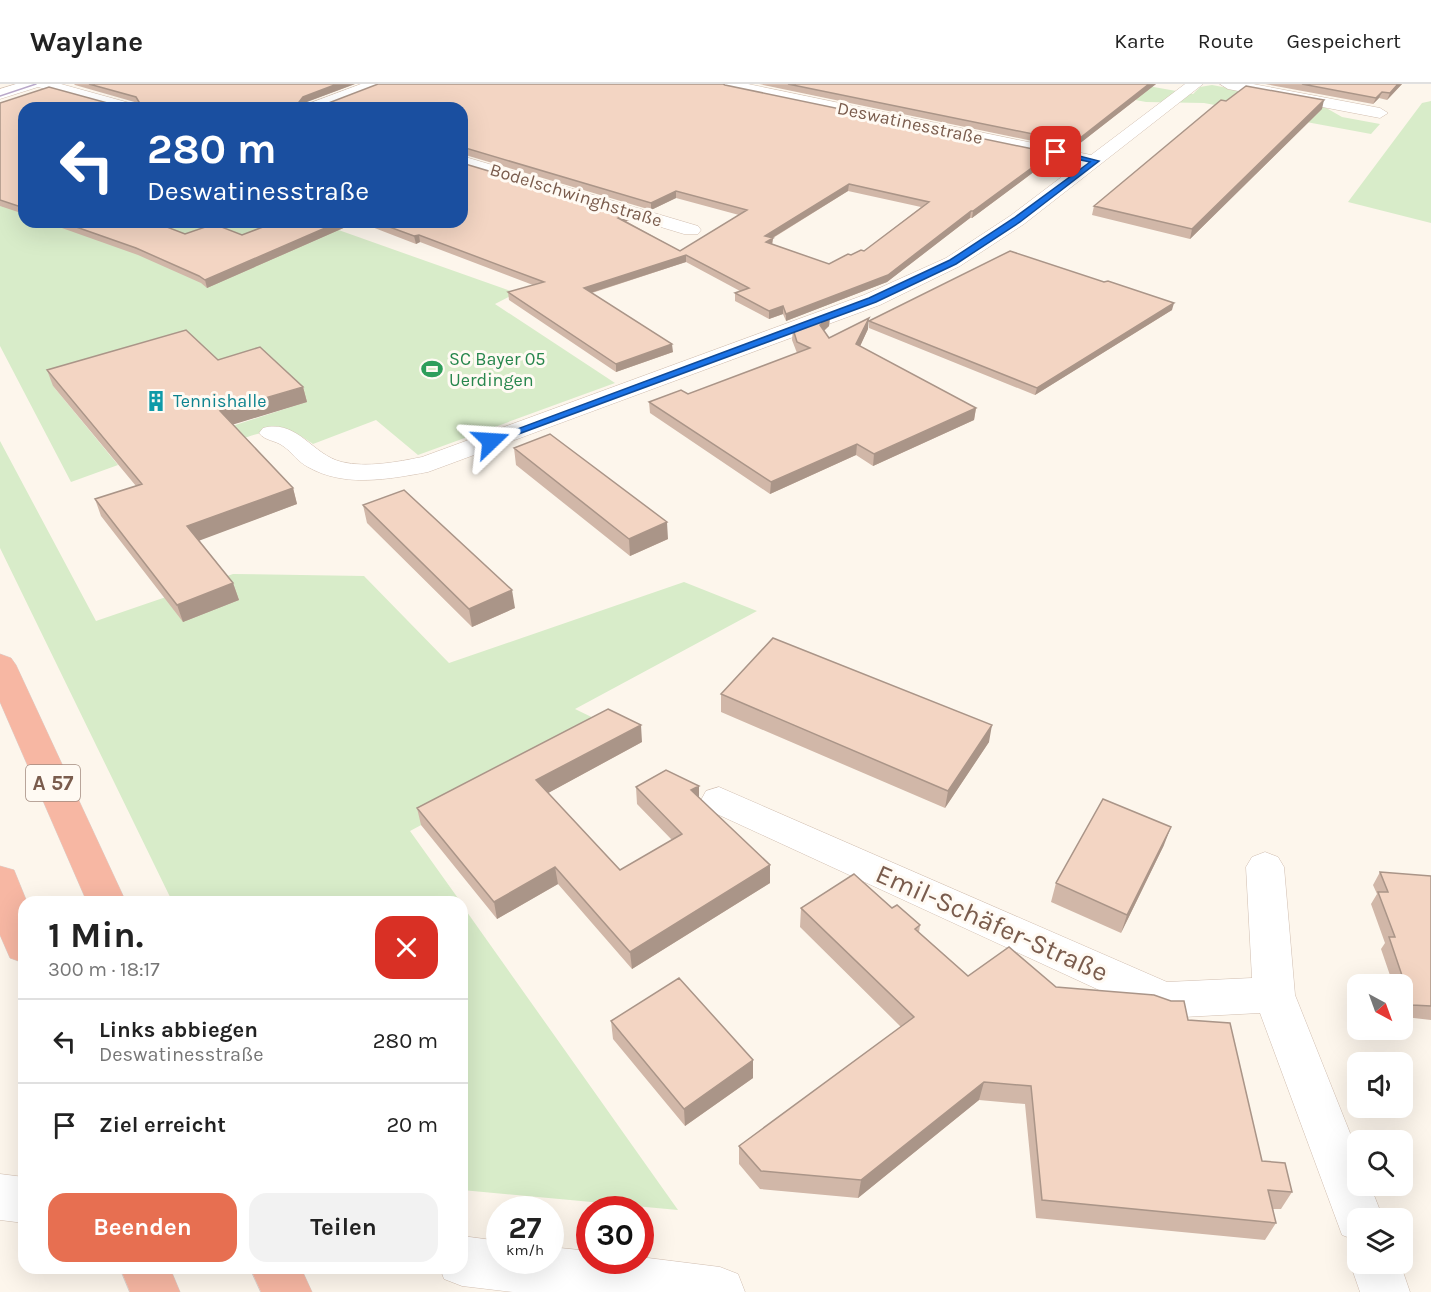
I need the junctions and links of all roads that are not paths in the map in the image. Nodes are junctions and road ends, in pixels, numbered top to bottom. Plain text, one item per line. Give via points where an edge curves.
1 (32, 84) edge
2 (44, 84) edge
3 (376, 84) edge
4 (725, 84) edge
5 (1195, 84) edge
6 (1228, 84) edge
7 (5, 90) edge
8 (109, 102) edge
9 (327, 102) edge
10 (1380, 112) dead end
11 (1096, 161) junction
12 (468, 163) edge
13 (691, 230) dead end
14 (272, 433) dead end
15 (0, 665) edge
16 (718, 800) dead end
17 (1265, 867) dead end
18 (0, 881) edge
19 (104, 896) edge
20 (18, 930) edge
21 (1274, 995) junction
22 (0, 1197) edge
23 (18, 1199) edge
24 (1355, 1208) edge
25 (468, 1262) edge
26 (148, 1274) edge
27 (278, 1274) edge
28 (1379, 1274) edge
29 (155, 1292) edge
30 (287, 1292) edge
31 (720, 1292) edge
32 (1385, 1292) edge

1 - 7 street
2 - 8 street
3 - 9 street
4 - 11 street, Deswatinesstraße
5 - 11 street
6 - 10 street
11 - 14 street via 953,262 872,300 428,464 369,472 339,468 318,462 288,435
12 - 13 street, Bodelschwinghstraße
15 - 19 highway, A 57
16 - 21 street, Emil-Schäfer-Straße via 1164,1000
17 - 21 street
18 - 20 highway
21 - 24 street
22 - 23 street
25 - 31 street
26 - 29 highway
27 - 30 highway
28 - 32 street

